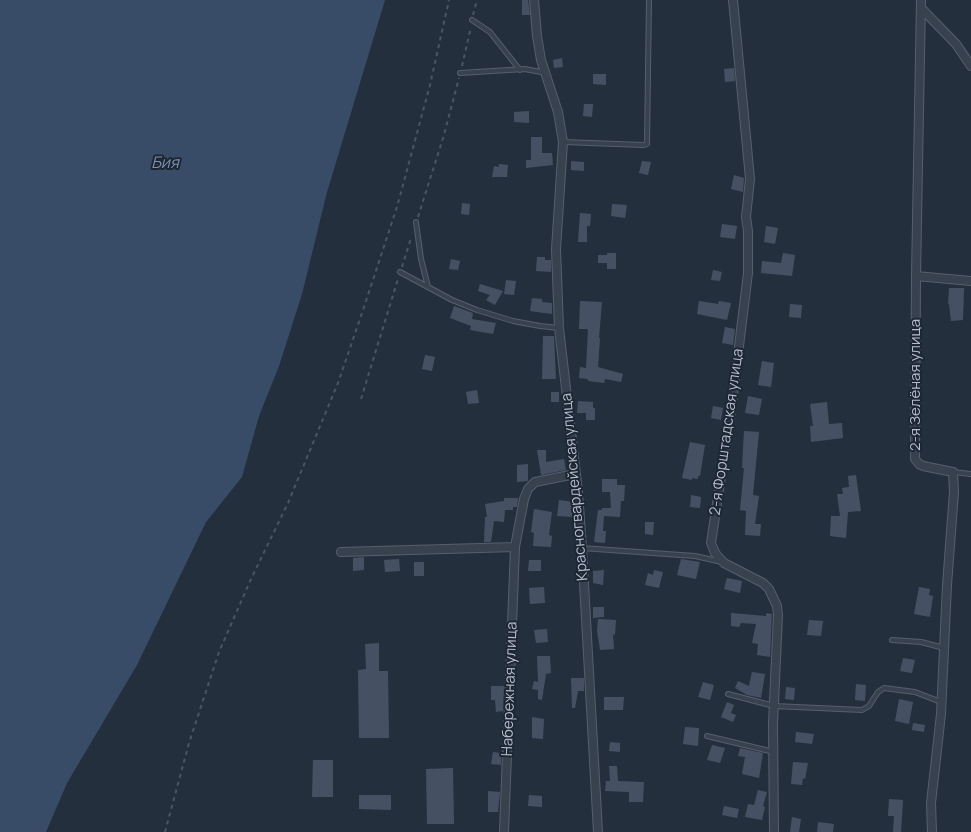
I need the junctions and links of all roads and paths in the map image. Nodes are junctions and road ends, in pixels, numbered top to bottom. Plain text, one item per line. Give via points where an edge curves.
1 (449, 0) edge
2 (477, 0) edge
3 (534, 0) edge
4 (649, 0) edge
5 (733, 0) edge
6 (921, 4) edge
7 (472, 20) junction
8 (971, 66) edge
9 (520, 70) junction
10 (460, 73) junction
11 (546, 73) junction
12 (563, 142) junction
13 (416, 222) junction
14 (400, 272) junction
15 (916, 276) junction
16 (971, 281) edge
17 (428, 287) junction
18 (559, 328) junction
19 (361, 399) dead end
20 (953, 472) junction
21 (575, 474) junction
22 (971, 474) edge
23 (515, 547) junction
24 (582, 548) junction
25 (341, 552) dead end
26 (724, 563) junction
27 (892, 640) dead end
28 (944, 648) junction
29 (728, 694) dead end
30 (941, 702) junction
31 (774, 706) junction
32 (707, 736) dead end
33 (774, 752) junction
34 (165, 832) edge
35 (504, 832) edge
36 (598, 832) edge
37 (774, 832) edge
38 (932, 832) edge

1 - 34 path via 397,207 363,310 338,383 288,502 219,652 189,743
2 - 7 path
3 - 11 street, Красногвардейская улица via 537,36
4 - 12 lane via 648,143
5 - 26 street, 2-я Форштадская улица via 750,174 746,217 749,256 731,412 712,536 714,553
6 - 8 street
6 - 15 street, 2-я Зелёная улица
7 - 9 lane via 490,32
7 - 10 path
9 - 10 lane
9 - 11 lane
10 - 13 path
11 - 12 street, Красногвардейская улица
12 - 18 street, Красногвардейская улица via 556,249
13 - 14 path
13 - 17 lane
14 - 17 lane
14 - 19 path
15 - 16 street
15 - 20 street, 2-я Зелёная улица via 915,459 923,466
17 - 18 lane via 477,310 513,321
18 - 21 street, Красногвардейская улица
20 - 22 lane
20 - 28 street
21 - 23 street, Набережная улица via 540,480 531,486 524,499
21 - 24 street, Красногвардейская улица
23 - 25 street
23 - 35 street, Набережная улица
24 - 26 lane via 695,556
24 - 36 street, Красногвардейская улица
26 - 31 street via 763,582 777,606
27 - 28 lane
28 - 30 street
29 - 31 lane
30 - 31 lane via 915,692 884,688 862,710
30 - 38 street via 931,803
31 - 33 street
32 - 33 lane
33 - 37 street

